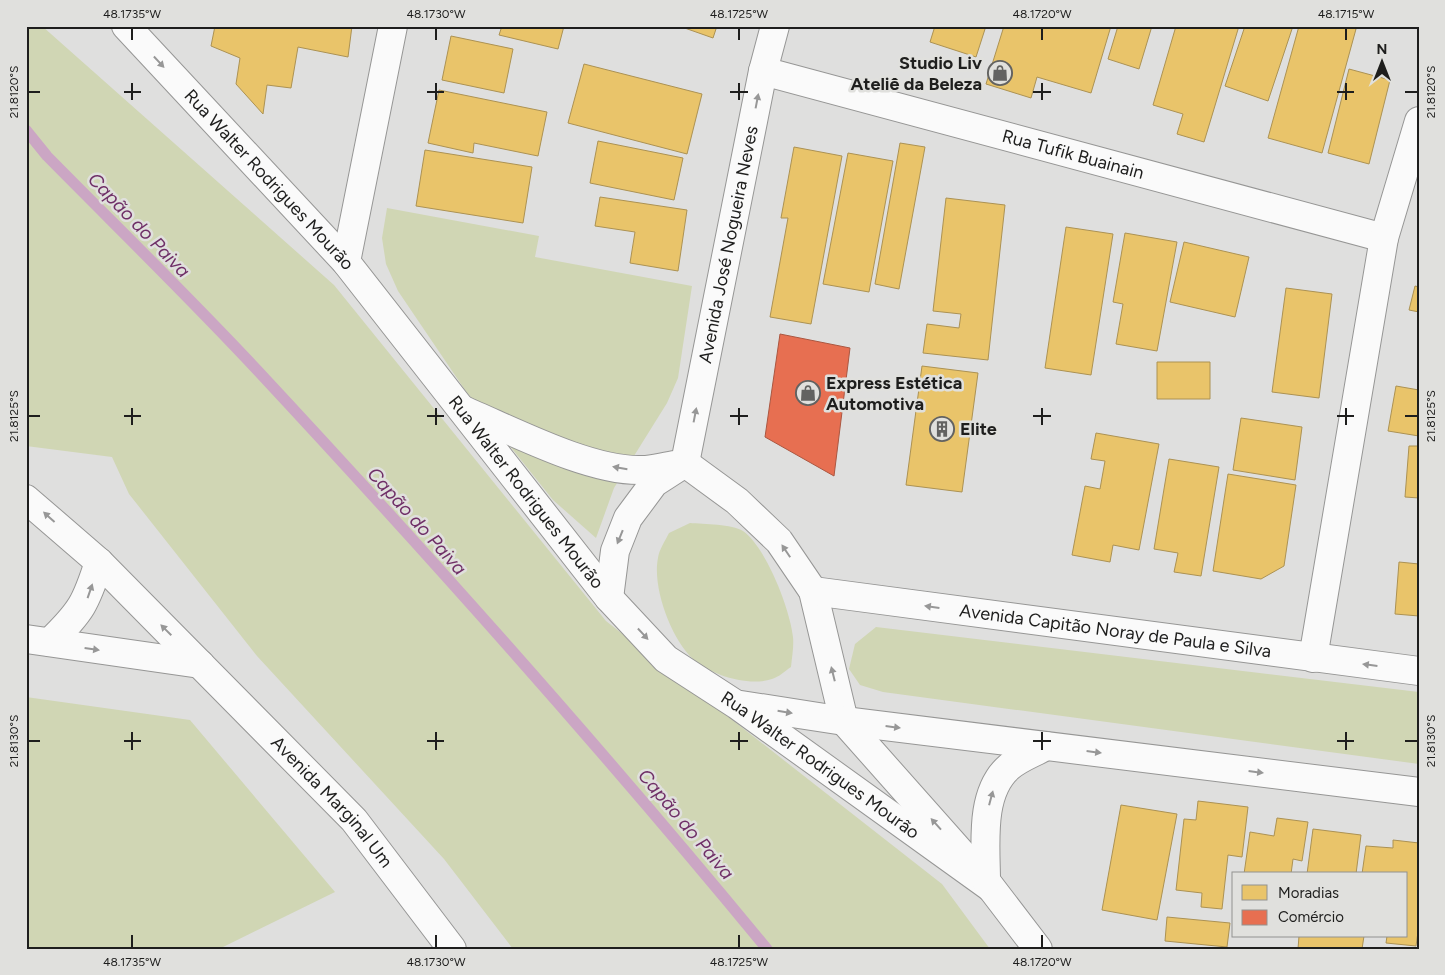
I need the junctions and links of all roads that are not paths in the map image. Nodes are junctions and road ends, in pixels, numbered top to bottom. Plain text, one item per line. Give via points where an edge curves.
1 (126, 26) edge
2 (393, 26) edge
3 (775, 26) edge
4 (763, 71) junction
5 (1419, 121) edge
6 (1384, 238) junction
7 (346, 262) junction
8 (460, 408) junction
9 (685, 463) junction
10 (26, 499) edge
11 (99, 562) junction
12 (813, 591) junction
13 (609, 598) junction
14 (38, 641) edge
15 (1313, 658) junction
16 (200, 664) junction
17 (1419, 671) edge
18 (737, 705) junction
19 (844, 721) junction
20 (1046, 746) junction
21 (1419, 792) edge
22 (988, 884) junction
23 (452, 949) edge
24 (1038, 949) edge

1 -> 7 street, Rua Walter Rodrigues Mourão
2 - 7 street
3 - 4 street, Avenida José Nogueira Neves
4 - 6 street, Rua Tufik Buainain
9 -> 4 street, Avenida José Nogueira Neves
5 - 6 street
6 - 15 street
7 - 8 street, Rua Walter Rodrigues Mourão
9 -> 8 street via 642,470 619,468 543,445
8 - 13 street, Rua Walter Rodrigues Mourão
12 -> 9 street via 779,541 737,501
9 -> 13 street via 654,483 628,518 615,551
11 -> 10 street, Avenida Marginal Um
14 -> 11 street via 74,619 88,598
16 -> 11 street, Avenida Marginal Um
15 -> 12 street, Avenida Capitão Noray de Paula e Silva
19 -> 12 street, Rua Walter Rodrigues Mourão
13 -> 18 street, Rua Walter Rodrigues Mourão via 666,659
14 -> 16 street
17 -> 15 street, Avenida Capitão Noray de Paula e Silva
16 - 23 street, Avenida Marginal Um via 354,820
18 -> 19 street
18 - 22 street, Rua Walter Rodrigues Mourão
19 -> 20 street
22 -> 19 street, Rua Walter Rodrigues Mourão
20 -> 21 street
22 -> 20 street via 985,821 992,790 1008,767
22 - 24 street, Rua Walter Rodrigues Mourão

